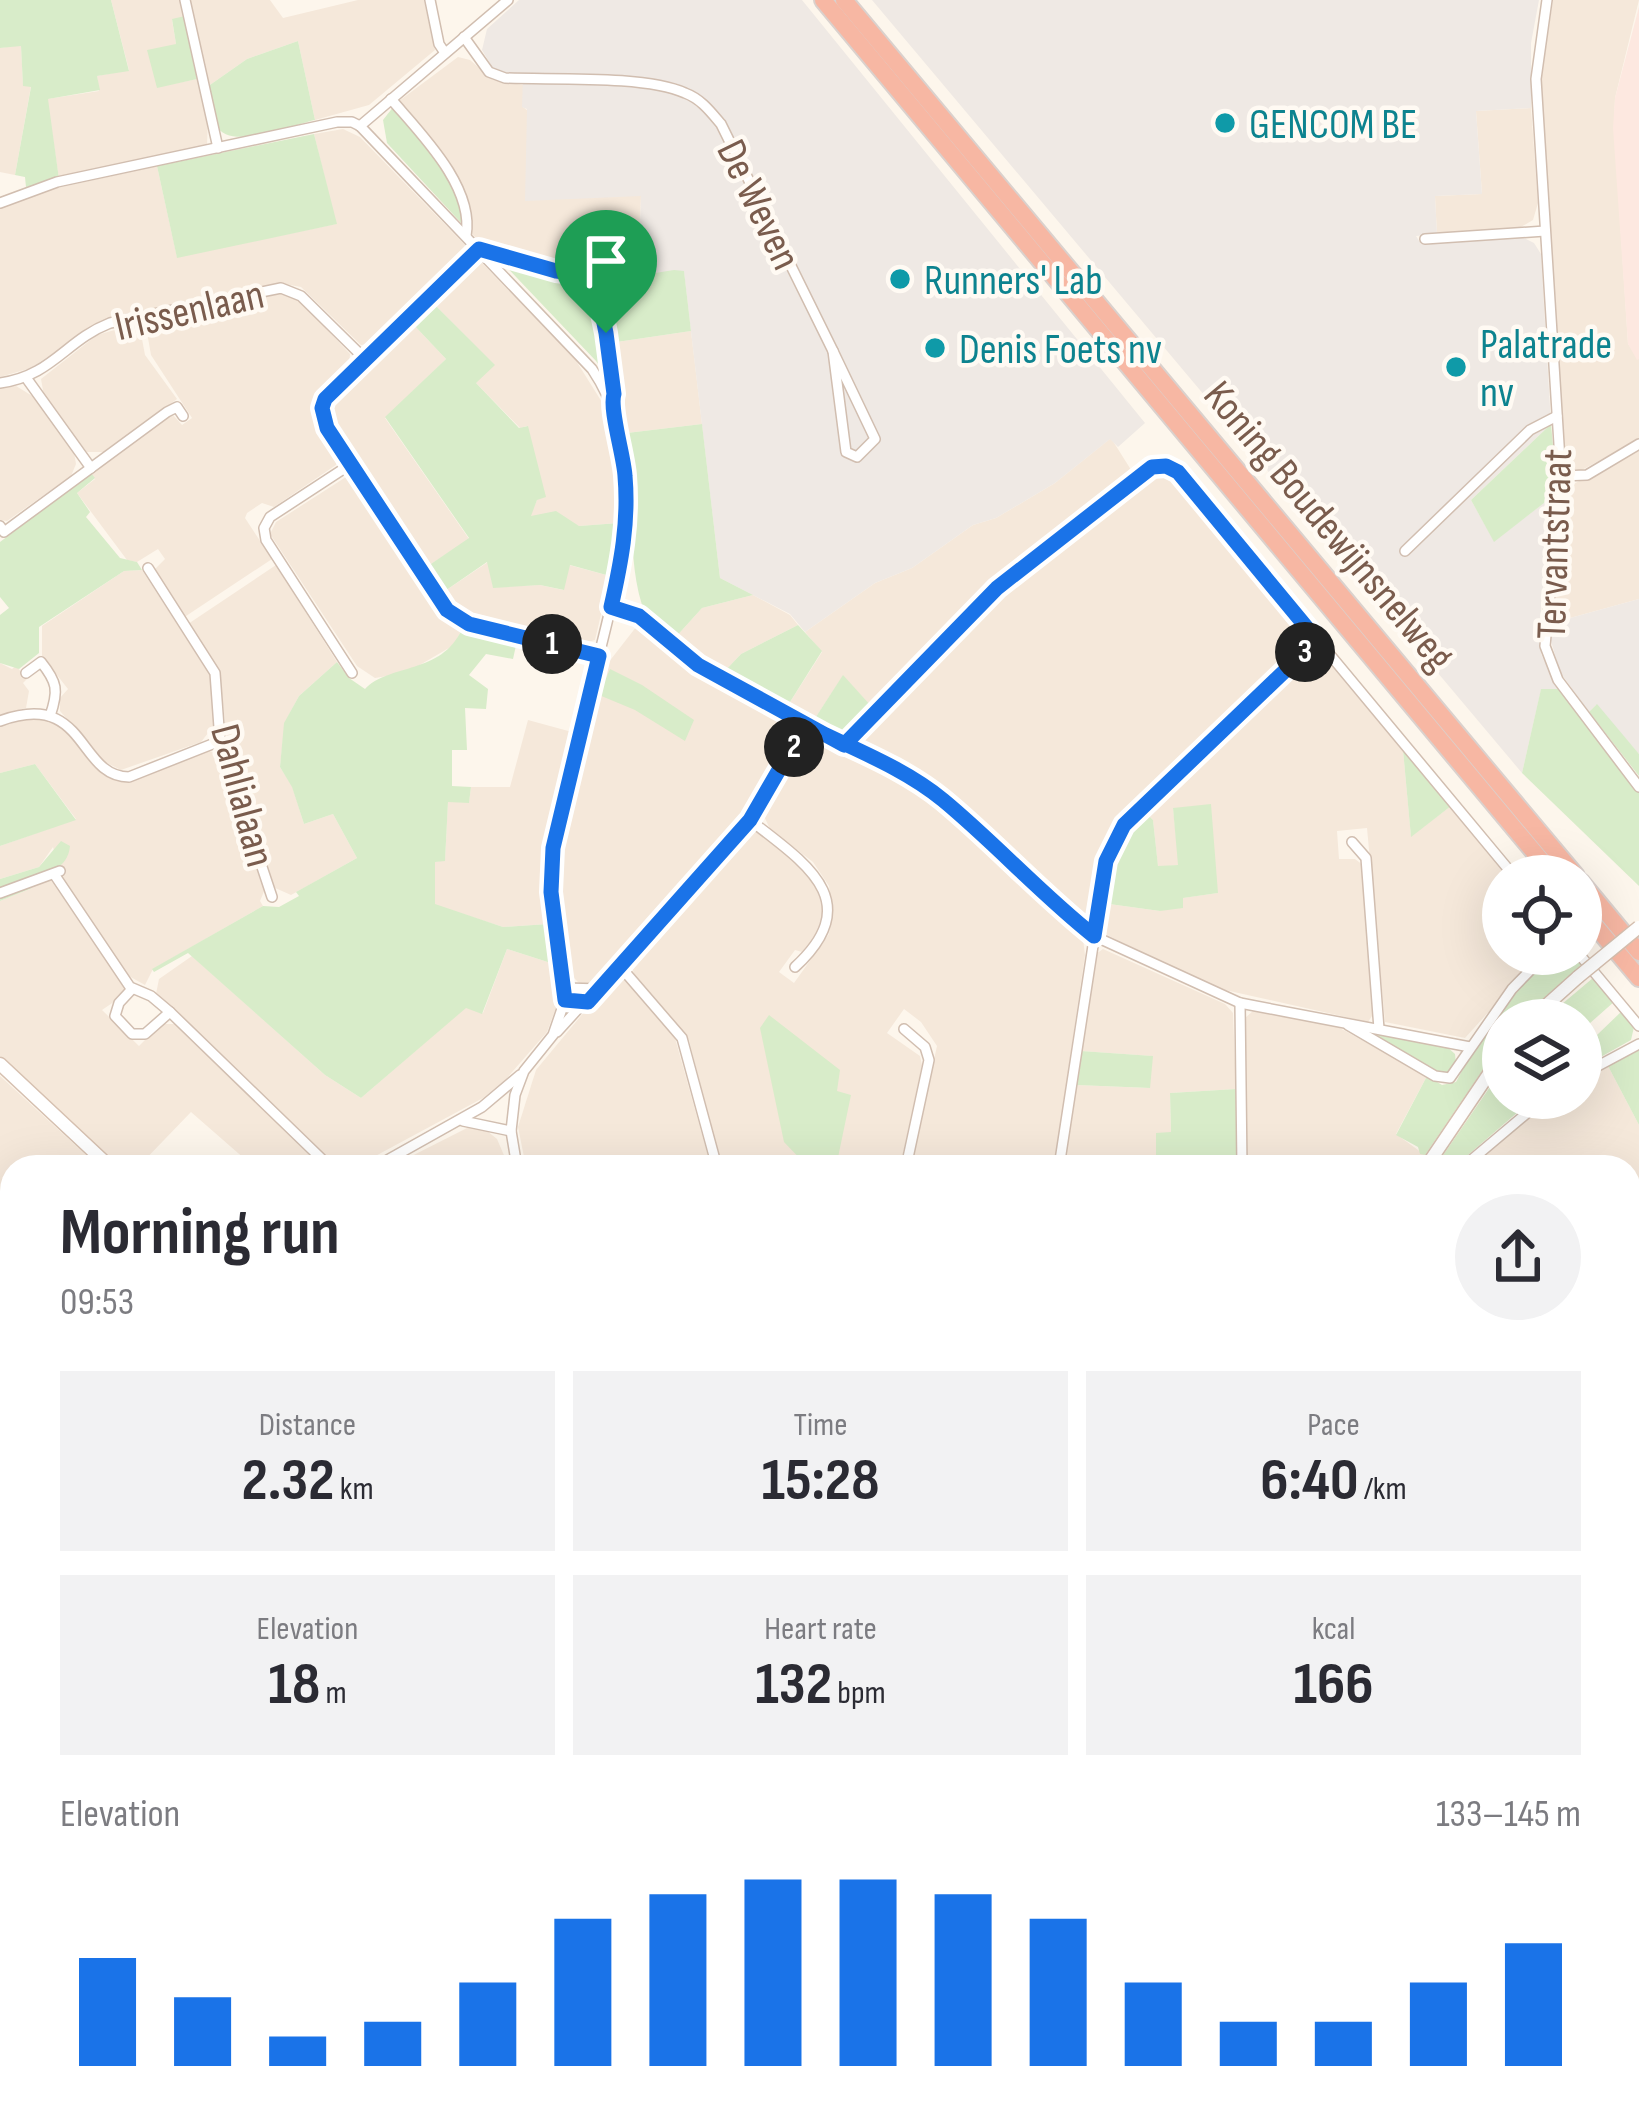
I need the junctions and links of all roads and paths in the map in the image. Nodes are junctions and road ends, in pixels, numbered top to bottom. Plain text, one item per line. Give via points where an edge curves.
1 (184, 0) edge
2 (430, 0) edge
3 (508, 0) edge
4 (823, 0) edge
5 (844, 0) edge
6 (1547, 0) edge
7 (464, 37) junction
8 (445, 53) junction
9 (391, 99) junction
10 (360, 126) junction
11 (218, 148) junction
12 (0, 202) edge
13 (1545, 231) junction
14 (466, 236) junction
15 (1425, 239) dead end
16 (481, 251) junction
17 (832, 351) junction
18 (365, 359) junction
19 (27, 379) junction
20 (0, 383) edge
21 (611, 402) junction
22 (183, 416) dead end
23 (1557, 416) junction
24 (1639, 444) edge
25 (351, 464) junction
26 (91, 468) junction
27 (1561, 476) junction
28 (0, 526) edge
29 (1405, 551) dead end
30 (148, 568) dead end
31 (611, 607) junction
32 (1317, 640) junction
33 (599, 656) junction
34 (26, 673) dead end
35 (352, 673) dead end
36 (50, 716) junction
37 (0, 721) edge
38 (805, 725) junction
39 (220, 741) junction
40 (844, 745) junction
41 (1639, 787) edge
42 (750, 820) junction
43 (1352, 842) dead end
44 (1496, 855) edge
45 (1536, 855) edge
46 (1558, 855) edge
47 (0, 893) edge
48 (272, 897) dead end
49 (1602, 908) edge
50 (1639, 926) edge
51 (1602, 933) edge
52 (1094, 936) junction
53 (1639, 952) edge
54 (619, 965) junction
55 (795, 967) dead end
56 (1526, 975) edge
57 (1596, 975) edge
58 (1639, 978) edge
59 (132, 989) junction
60 (598, 989) junction
61 (565, 994) junction
62 (1553, 999) edge
63 (588, 1002) junction
64 (1240, 1003) junction
65 (170, 1012) junction
66 (1338, 1019) junction
67 (1639, 1026) edge
68 (904, 1029) dead end
69 (1379, 1029) junction
70 (554, 1035) junction
71 (1639, 1043) edge
72 (1470, 1047) junction
73 (1602, 1063) edge
74 (0, 1064) edge
75 (524, 1071) junction
76 (1482, 1084) edge
77 (482, 1107) junction
78 (512, 1114) junction
79 (1520, 1119) edge
80 (458, 1121) junction
81 (511, 1131) junction
82 (97, 1155) edge
83 (319, 1155) edge
84 (397, 1155) edge
85 (515, 1155) edge
86 (714, 1155) edge
87 (909, 1155) edge
88 (1061, 1155) edge
89 (1242, 1155) edge
90 (1434, 1155) edge
91 (1477, 1155) edge

1 - 11 street
2 - 8 street
3 - 7 street
4 - 45 highway, Koning Boudewijnsnelweg
5 - 46 highway, Koning Boudewijnsnelweg
6 - 13 street, Tervantstraat via 1536,79
7 - 8 street
7 - 17 street, De Weven via 489,72 506,77 660,85 706,105
8 - 9 street
9 - 10 street
9 - 14 street via 443,160
10 - 11 street via 337,122
10 - 14 street
11 - 12 street
13 - 15 street
13 - 23 street, Tervantstraat
14 - 16 street
16 - 18 street
16 - 21 street via 592,369
16 - 21 street via 594,278
17 - 17 street, De Weven via 846,452 856,457 875,439
18 - 19 street, Irissenlaan via 301,296 281,288 110,323
18 - 25 street via 322,408
19 - 20 street, Irissenlaan
19 - 26 street
21 - 31 street via 627,498
22 - 26 street via 177,406
23 - 27 street, Tervantstraat
23 - 29 street, Tervantstraat via 1530,430
24 - 27 street via 1587,475
25 - 33 street via 447,610 464,622
25 - 35 street via 264,528
26 - 28 street via 4,532
27 - 41 street, Tervantstraat via 1545,646 1567,692
30 - 39 street, Dahlialaan via 215,673
31 - 33 street
31 - 38 street via 639,616 698,665
32 - 40 street via 1178,472 1152,467 997,588
32 - 44 street
32 - 52 street via 1124,825 1106,861
33 - 61 street via 553,848
34 - 36 street via 41,662 56,680
36 - 37 street
36 - 39 street via 118,777
38 - 40 street
38 - 42 street
39 - 48 street, Dahlialaan
40 - 52 street via 942,800
42 - 54 street
42 - 55 street via 810,866 825,888 824,933
43 - 69 street via 1366,858
47 - 59 street via 53,874
49 - 53 highway, Koning Boudewijnsnelweg
50 - 62 street, bridge
51 - 58 highway
52 - 64 street
52 - 88 street
54 - 60 street
54 - 86 street via 682,1038
56 - 72 street
57 - 67 street
59 - 65 street
59 - 65 street via 115,1016 132,1034 145,1034
60 - 61 street
60 - 63 street
61 - 63 street
61 - 70 street
63 - 70 street
64 - 66 street
64 - 89 street
65 - 83 street
66 - 69 street
66 - 72 street via 1444,1079
68 - 87 street via 929,1060
69 - 72 street
70 - 75 street
71 - 73 street
74 - 82 street
75 - 77 street
75 - 78 street
76 - 90 street
77 - 78 street
77 - 80 street
78 - 81 street
79 - 91 street
80 - 81 street
80 - 84 street
81 - 85 street

